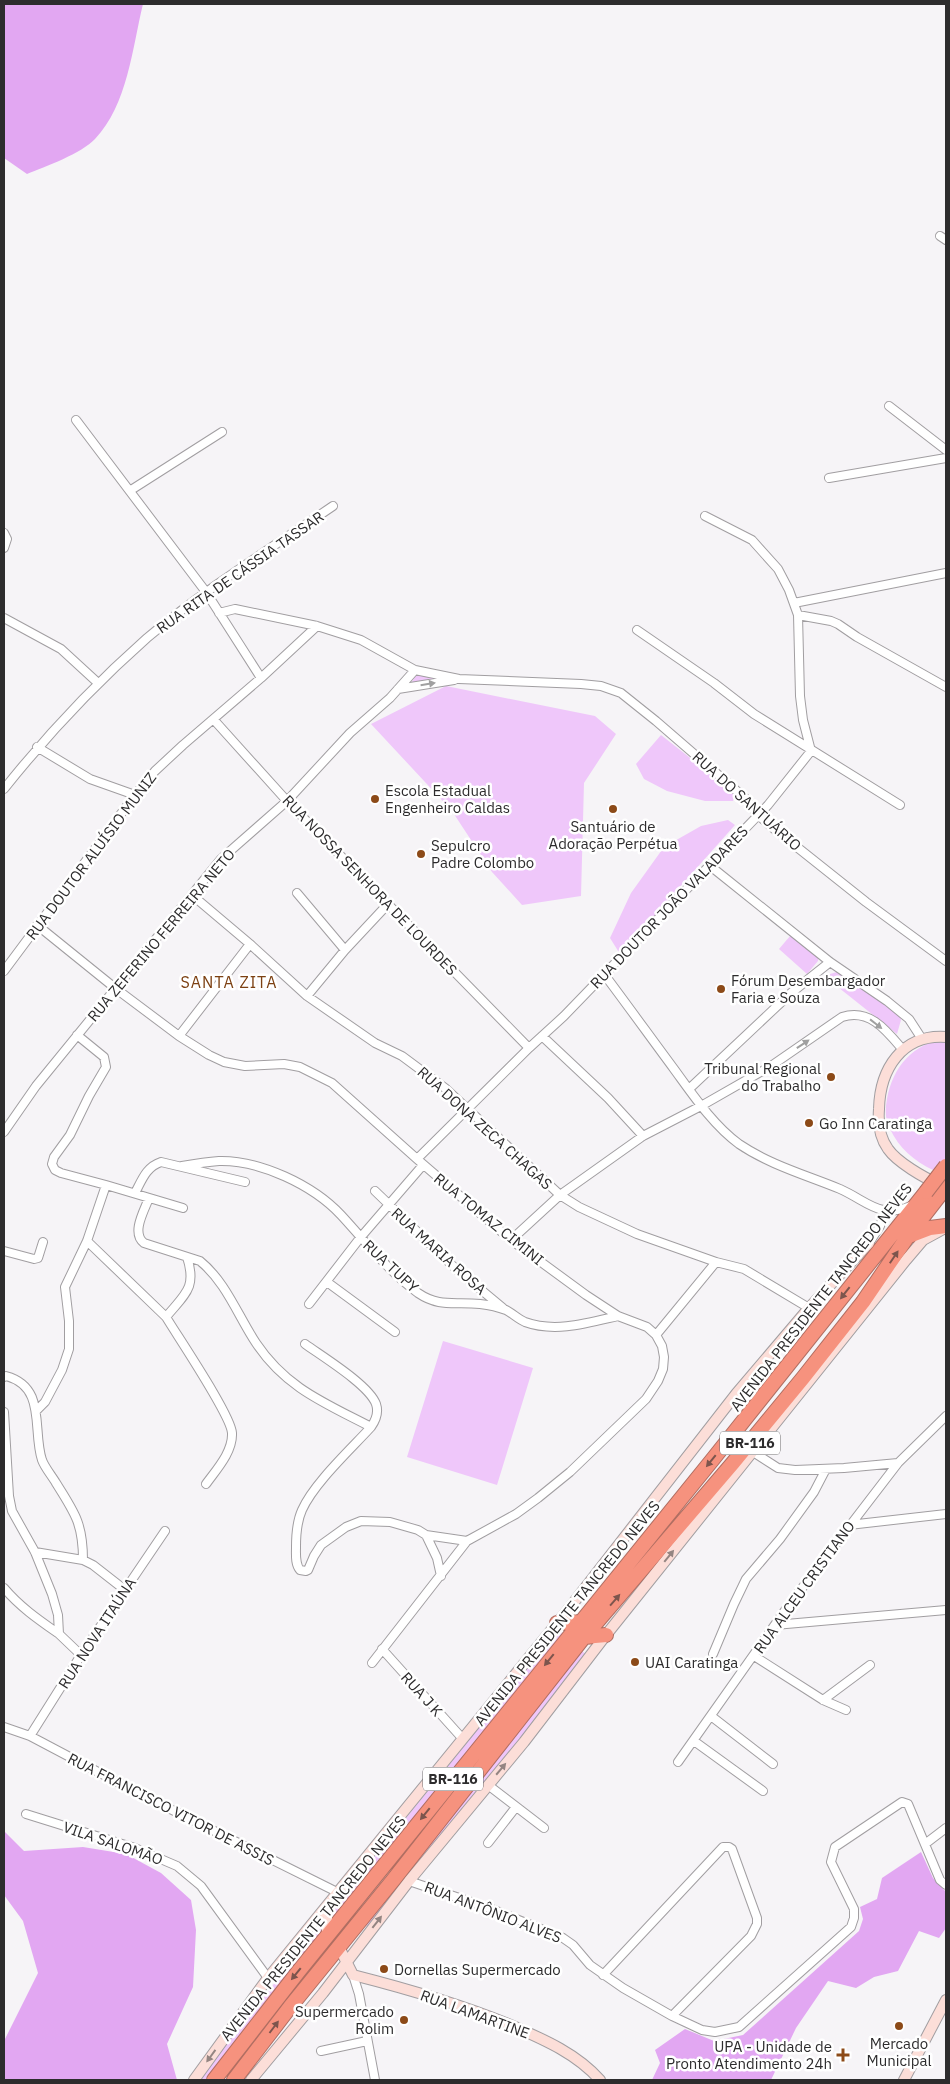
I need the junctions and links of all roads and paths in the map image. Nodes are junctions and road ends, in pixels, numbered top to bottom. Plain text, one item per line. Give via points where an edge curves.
1 (889, 406) dead end
2 (76, 420) dead end
3 (222, 432) dead end
4 (946, 450) edge
5 (946, 458) edge
6 (829, 478) dead end
7 (130, 490) junction
8 (333, 506) dead end
9 (705, 516) dead end
10 (4, 533) edge
11 (4, 548) edge
12 (946, 573) edge
13 (206, 592) junction
14 (794, 603) junction
15 (219, 613) junction
16 (798, 615) junction
17 (4, 618) edge
18 (317, 626) junction
19 (637, 630) dead end
20 (415, 670) junction
21 (261, 678) junction
22 (459, 679) junction
23 (98, 683) junction
24 (946, 687) edge
25 (398, 689) junction
26 (214, 720) junction
27 (37, 747) junction
28 (811, 751) junction
29 (4, 789) edge
30 (135, 795) junction
31 (288, 801) junction
32 (900, 805) dead end
33 (758, 815) junction
34 (709, 866) junction
35 (297, 893) dead end
36 (192, 895) junction
37 (388, 904) junction
38 (37, 925) junction
39 (250, 944) junction
40 (345, 950) junction
41 (946, 961) edge
42 (830, 962) junction
43 (4, 971) edge
44 (604, 974) junction
45 (116, 988) junction
46 (307, 996) junction
47 (77, 1035) junction
48 (179, 1036) junction
49 (542, 1036) junction
50 (945, 1036) edge
51 (922, 1039) junction
52 (529, 1048) junction
53 (903, 1050) junction
54 (689, 1089) junction
55 (701, 1106) junction
56 (468, 1110) junction
57 (4, 1132) edge
58 (642, 1136) junction
59 (417, 1159) junction
60 (423, 1165) junction
61 (182, 1166) junction
62 (946, 1166) edge
63 (245, 1182) dead end
64 (106, 1184) junction
65 (939, 1190) edge
66 (375, 1191) dead end
67 (135, 1193) junction
68 (560, 1195) junction
69 (149, 1198) junction
70 (916, 1204) junction
71 (390, 1205) junction
72 (183, 1208) dead end
73 (885, 1212) junction
74 (946, 1227) edge
75 (908, 1236) junction
76 (360, 1238) junction
77 (511, 1240) junction
78 (87, 1241) junction
79 (886, 1241) junction
80 (43, 1242) dead end
81 (869, 1243) junction
82 (4, 1251) edge
83 (187, 1257) junction
84 (716, 1262) junction
85 (327, 1282) junction
86 (309, 1304) dead end
87 (809, 1308) junction
88 (505, 1309) junction
89 (618, 1316) junction
90 (166, 1317) junction
91 (394, 1332) dead end
92 (656, 1335) junction
93 (305, 1344) dead end
94 (4, 1378) edge
95 (36, 1411) junction
96 (4, 1412) edge
97 (946, 1416) edge
98 (371, 1426) junction
99 (753, 1452) junction
100 (898, 1463) junction
101 (826, 1469) junction
102 (206, 1484) dead end
103 (946, 1514) edge
104 (849, 1525) junction
105 (165, 1531) dead end
106 (426, 1535) junction
107 (467, 1541) junction
108 (35, 1552) junction
109 (83, 1560) junction
110 (441, 1576) junction
111 (4, 1588) edge
112 (125, 1590) junction
113 (946, 1610) edge
114 (580, 1622) junction
115 (557, 1623) junction
116 (776, 1625) junction
117 (60, 1634) junction
118 (606, 1634) junction
119 (584, 1637) junction
120 (382, 1649) junction
121 (713, 1654) dead end
122 (81, 1655) junction
123 (754, 1656) junction
124 (372, 1662) dead end
125 (870, 1666) dead end
126 (823, 1700) junction
127 (846, 1710) dead end
128 (711, 1716) junction
129 (4, 1726) edge
130 (30, 1736) junction
131 (462, 1738) junction
132 (694, 1742) junction
133 (678, 1762) dead end
134 (773, 1764) dead end
135 (488, 1785) junction
136 (763, 1791) dead end
137 (516, 1807) junction
138 (26, 1814) dead end
139 (544, 1828) dead end
140 (946, 1828) edge
141 (488, 1843) dead end
142 (926, 1844) junction
143 (409, 1882) junction
144 (946, 1885) edge
145 (337, 1892) junction
146 (327, 1906) junction
147 (328, 1937) junction
148 (339, 1947) junction
149 (347, 1961) junction
150 (354, 1975) junction
151 (603, 1975) junction
152 (268, 1978) junction
153 (946, 2000) edge
154 (672, 2016) junction
155 (367, 2040) junction
156 (321, 2052) dead end
157 (194, 2080) edge
158 (214, 2080) edge
159 (234, 2080) edge
160 (251, 2080) edge
161 (375, 2080) edge
162 (600, 2080) edge
163 (904, 2080) edge

1 - 4 street
2 - 7 street
3 - 7 street
5 - 6 street
7 - 13 street
8 - 13 street, RUA RITA DE CÁSSIA TASSAR
9 - 14 street via 752,540 778,569
10 - 11 street via 7,539
12 - 14 street
13 - 15 street
13 - 23 street, RUA RITA DE CÁSSIA TASSAR
14 - 16 street
15 - 18 street via 235,609
15 - 21 street
16 - 24 street via 838,624
16 - 28 street via 800,696
17 - 23 street via 61,649
18 - 20 street via 360,640
18 - 21 street, RUA DOUTOR ALUÍSIO MUNIZ
19 - 28 street
20 - 22 street
20 - 25 street, RUA ZEFERINO FERREIRA NETO
21 - 26 street, RUA DOUTOR ALUÍSIO MUNIZ
25 -> 22 street
22 - 33 street, RUA DO SANTUÁRIO via 581,684 621,693 745,798
23 - 27 street, RUA RITA DE CÁSSIA TASSAR
25 - 31 street, RUA ZEFERINO FERREIRA NETO via 350,733
26 - 30 street, RUA DOUTOR ALUÍSIO MUNIZ via 155,771
26 - 31 street, RUA NOSSA SENHORA DE LOURDES
27 - 29 street, RUA RITA DE CÁSSIA TASSAR
27 - 30 street via 90,779
28 - 32 street
28 - 33 street, RUA DOUTOR JOÃO VALADARES
30 - 38 street, RUA DOUTOR ALUÍSIO MUNIZ
31 - 36 street, RUA ZEFERINO FERREIRA NETO via 221,859
31 - 37 street, RUA NOSSA SENHORA DE LOURDES
33 - 34 street, RUA DOUTOR JOÃO VALADARES
33 - 41 street, RUA DO SANTUÁRIO
34 - 42 street
34 - 44 street, RUA DOUTOR JOÃO VALADARES
35 - 40 street
36 - 39 street, RUA DONA ZECA CHAGAS
36 - 45 street, RUA ZEFERINO FERREIRA NETO
37 - 40 street
37 - 52 street, RUA NOSSA SENHORA DE LOURDES
38 - 43 street, RUA DOUTOR ALUÍSIO MUNIZ
38 - 45 street, RUA TOMAZ CIMINI
39 - 46 street, RUA DONA ZECA CHAGAS
39 - 48 street
40 - 46 street
42 - 51 street via 909,1019
42 - 54 street
44 - 49 street, RUA DOUTOR JOÃO VALADARES
44 - 54 street
45 - 47 street, RUA ZEFERINO FERREIRA NETO
45 - 48 street, RUA TOMAZ CIMINI
46 - 56 street, RUA DONA ZECA CHAGAS via 375,1043 402,1056
47 - 57 street, RUA ZEFERINO FERREIRA NETO
47 - 64 street via 104,1057 106,1068 52,1164 61,1173
48 - 59 street, RUA TOMAZ CIMINI via 224,1062 245,1066 284,1064 315,1073 346,1095
49 - 52 street, RUA DOUTOR JOÃO VALADARES
49 - 58 street via 608,1098
50 - 51 main road
51 - 53 main road
52 - 56 street, RUA DOUTOR JOÃO VALADARES
55 -> 53 street via 771,1066 842,1017 852,1014 862,1015 879,1025
53 - 65 main road via 888,1068 879,1102 878,1123 888,1149
54 - 55 street
55 - 58 street
55 - 73 street via 738,1143 774,1165 802,1173
56 - 59 street, RUA DOUTOR JOÃO VALADARES
56 - 68 street, RUA DONA ZECA CHAGAS
58 - 68 street
59 - 60 street, RUA TOMAZ CIMINI
60 - 71 street
60 - 77 street, RUA TOMAZ CIMINI
61 - 63 street
61 - 67 street via 161,1162 152,1165
61 - 76 street, RUA TUPY via 221,1161 263,1168 283,1176 308,1188 340,1214
62 - 65 highway, AVENIDA PRESIDENTE TANCREDO NEVES / BR-116, bridge
64 - 67 street
64 - 78 street
65 - 70 highway, AVENIDA PRESIDENTE TANCREDO NEVES / BR-116
65 - 75 highway, AVENIDA PRESIDENTE TANCREDO NEVES / BR-116
66 - 71 street, RUA MARIA ROSA
67 - 69 street
68 - 77 street
68 - 84 street, RUA DONA ZECA CHAGAS via 637,1234
69 - 72 street
69 - 83 street via 137,1232 139,1240
70 - 73 street
70 - 79 highway, AVENIDA PRESIDENTE TANCREDO NEVES / BR-116
71 - 76 street
71 - 88 street, RUA MARIA ROSA via 456,1269
73 - 81 street
74 - 75 highway via 930,1228
74 - 99 main road via 923,1240
119 -> 75 highway, AVENIDA PRESIDENTE TANCREDO NEVES / BR-116 via 796,1386 863,1302
76 - 85 street
76 - 88 street, RUA TUPY via 396,1275 431,1300 442,1304 479,1304
77 - 89 street, RUA TOMAZ CIMINI
78 - 90 street
78 - 95 street via 65,1287 69,1349 45,1402
79 - 81 highway
79 -> 114 highway, AVENIDA PRESIDENTE TANCREDO NEVES / BR-116
80 - 82 street via 38,1258 34,1259
81 - 87 main road, AVENIDA PRESIDENTE TANCREDO NEVES
83 - 90 street via 192,1278 188,1291
83 - 98 street via 200,1261 212,1273 256,1344 275,1368 320,1402
84 - 87 street, RUA DONA ZECA CHAGAS via 744,1269
84 - 92 street
85 - 86 street
85 - 91 street
87 - 115 main road, AVENIDA PRESIDENTE TANCREDO NEVES via 736,1394
88 - 89 street, RUA TUPY via 524,1321 557,1327
89 - 92 street, RUA TOMAZ CIMINI via 647,1327
90 - 102 street via 228,1420 232,1432 228,1450
92 - 107 street via 662,1346 663,1369 646,1399 564,1477 516,1514
93 - 98 street via 347,1374 373,1398 377,1412
94 - 95 street via 19,1380 26,1386
95 - 109 street via 42,1461 74,1511 80,1526
96 - 108 street via 12,1510
97 - 100 street, RUA ALCEU CRISTIANO
98 - 106 street via 304,1507 296,1528 297,1567 302,1571 308,1570 321,1545 346,1527 361,1521 390,1522
99 - 101 street via 778,1468
118 -> 99 main road
100 - 101 street
100 - 104 street, RUA ALCEU CRISTIANO
101 - 121 street via 814,1492 780,1539 746,1579
103 - 104 street
104 - 116 street, RUA ALCEU CRISTIANO
105 - 112 street, RUA NOVA ITAÚNA
106 - 107 street
106 - 110 street
107 - 110 street
108 - 109 street
108 - 117 street via 52,1594
109 - 112 street
110 - 120 street
111 - 117 street via 34,1618
112 - 122 street, RUA NOVA ITAÚNA
113 - 116 street
114 - 115 highway
114 -> 147 highway, AVENIDA PRESIDENTE TANCREDO NEVES / BR-116
115 - 131 main road, AVENIDA PRESIDENTE TANCREDO NEVES
116 - 123 street, RUA ALCEU CRISTIANO
117 - 122 street
118 - 119 highway
135 -> 118 main road
119 - 148 highway, AVENIDA PRESIDENTE TANCREDO NEVES / BR-116
120 - 124 street
120 - 131 street, RUA J K
122 - 130 street, RUA NOVA ITAÚNA
123 - 126 street
123 - 128 street, RUA ALCEU CRISTIANO
125 - 126 street
126 - 127 street
128 - 132 street, RUA ALCEU CRISTIANO
128 - 134 street
129 - 130 street, RUA FRANCISCO VITOR DE ASSIS
130 - 145 street, RUA FRANCISCO VITOR DE ASSIS
131 - 145 main road, AVENIDA PRESIDENTE TANCREDO NEVES
132 - 133 street, RUA ALCEU CRISTIANO
132 - 136 street
135 - 137 street
135 - 143 main road
137 - 139 street
137 - 141 street
138 - 152 street, VILA SALOMÃO via 135,1848 177,1866 201,1886
140 - 142 street
142 - 144 street via 940,1880
142 - 154 street, RUA ANTÔNIO ALVES via 908,1804 902,1802 854,1834 831,1854 831,1862 854,1908 851,1927 842,1936 739,2027 715,2032 702,2030
149 -> 143 main road
143 - 151 street, RUA ANTÔNIO ALVES via 489,1908 563,1938
145 - 146 main road, AVENIDA PRESIDENTE TANCREDO NEVES
146 - 147 main road
146 - 152 main road, AVENIDA PRESIDENTE TANCREDO NEVES
147 -> 158 highway, AVENIDA PRESIDENTE TANCREDO NEVES / BR-116
148 - 149 main road
159 -> 148 highway, AVENIDA PRESIDENTE TANCREDO NEVES / BR-116
149 - 150 main road
149 - 160 main road
150 - 155 street
150 - 162 main road, RUA LAMARTINE via 452,2002 533,2035 568,2053
151 - 154 street, RUA ANTÔNIO ALVES
151 - 154 street via 723,1847 729,1847 756,1910 757,1924 751,1936
152 -> 157 main road, AVENIDA PRESIDENTE TANCREDO NEVES
153 - 163 main road
155 - 156 street
155 - 161 street

